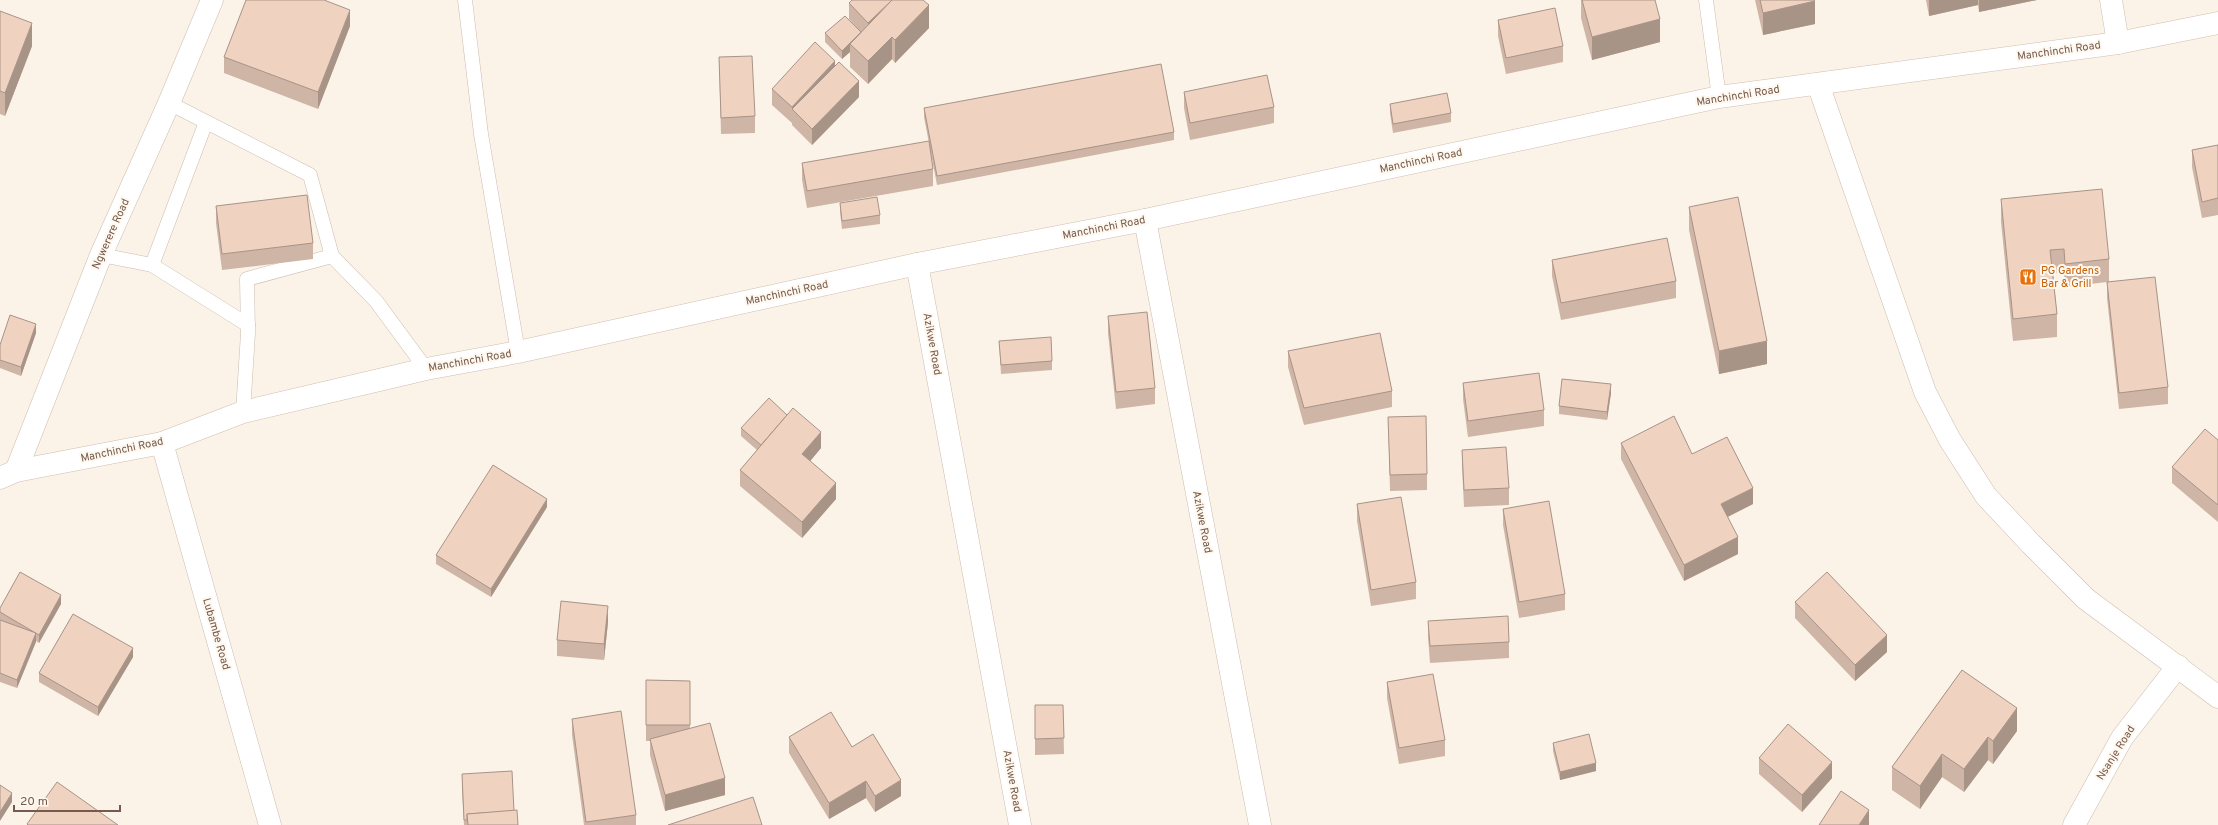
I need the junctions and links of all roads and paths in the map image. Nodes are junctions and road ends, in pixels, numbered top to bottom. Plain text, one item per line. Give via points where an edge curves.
1 (212, 0) edge
2 (465, 0) edge
3 (1706, 0) edge
4 (2111, 0) edge
5 (2218, 23) edge
6 (2118, 43) junction
7 (1818, 84) junction
8 (1719, 97) junction
9 (169, 103) junction
10 (206, 122) junction
11 (1145, 220) junction
12 (101, 255) junction
13 (332, 256) junction
14 (917, 264) junction
15 (152, 265) junction
16 (248, 325) junction
17 (518, 352) junction
18 (426, 369) junction
19 (243, 412) junction
20 (162, 443) junction
21 (8, 474) edge
22 (2178, 666) junction
23 (2218, 697) edge
24 (270, 825) edge
25 (1020, 825) edge
26 (1260, 825) edge
27 (2074, 825) edge

1 - 9 street, Ngwerere Road
2 - 17 lane via 481,134
3 - 8 lane
4 - 6 street
5 - 6 street, Manchinchi Road
6 - 7 street, Manchinchi Road
7 - 8 street, Manchinchi Road
7 - 22 street via 1925,392 1950,440 1986,496 2031,544 2086,598
8 - 11 street, Manchinchi Road
9 - 10 lane
9 - 12 street, Ngwerere Road
10 - 13 lane via 310,175
10 - 15 lane
11 - 14 street, Manchinchi Road
11 - 26 street, Azikwe Road
12 - 15 lane
12 - 21 street, Ngwerere Road
13 - 16 lane via 247,279
13 - 18 lane via 376,301
14 - 17 street, Manchinchi Road
14 - 25 street, Azikwe Road
15 - 16 lane
16 - 19 lane
17 - 18 street, Manchinchi Road
18 - 19 street, Manchinchi Road
19 - 20 street, Manchinchi Road
20 - 21 street, Manchinchi Road
20 - 24 street, Lubambe Road
22 - 23 street
22 - 27 street, Nsanje Road via 2122,738

